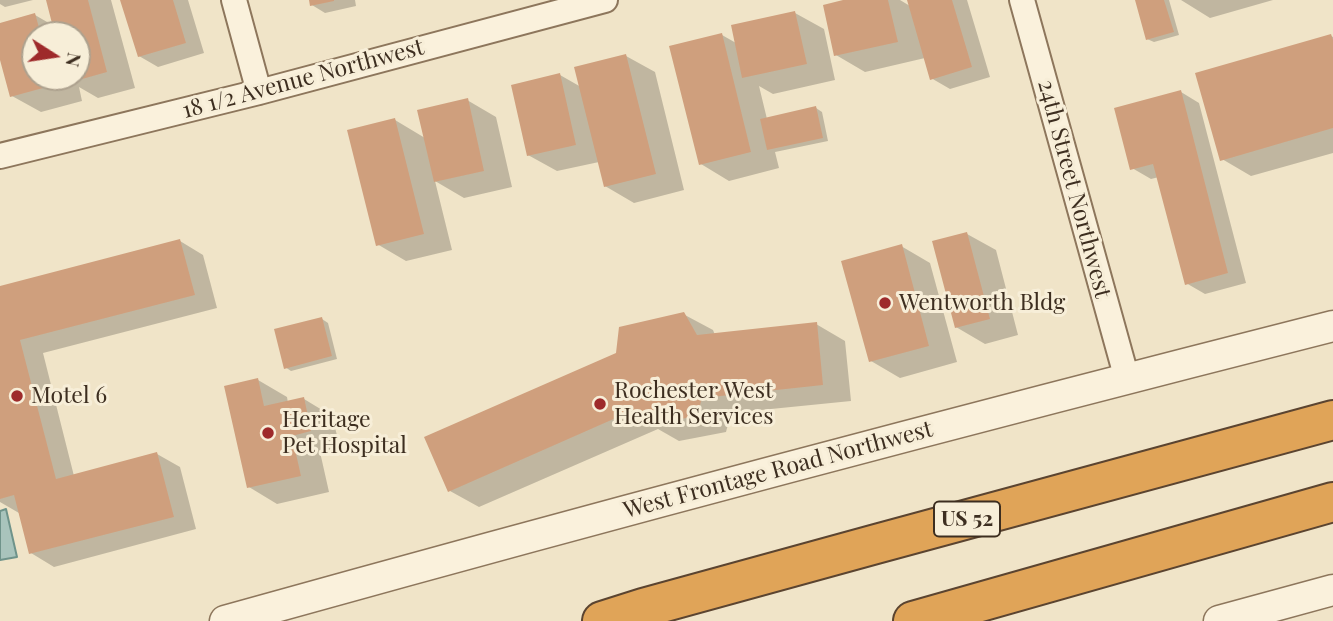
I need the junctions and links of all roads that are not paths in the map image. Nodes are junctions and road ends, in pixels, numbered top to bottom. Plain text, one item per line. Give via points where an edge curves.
1 (234, 0) edge
2 (605, 0) edge
3 (1022, 0) edge
4 (259, 92) junction
5 (0, 156) edge
6 (1333, 326) edge
7 (1127, 379) junction
8 (1333, 420) edge
9 (1333, 502) edge
10 (1333, 590) edge
11 (643, 608) junction
12 (225, 621) edge
13 (576, 621) edge
14 (602, 621) edge
15 (913, 621) edge
16 (1219, 621) edge

1 - 4 street
2 - 4 street, 18 1/2 Avenue Northwest
3 - 7 street, 24th Street Northwest
4 - 5 street, 18 1/2 Avenue Northwest
6 - 7 street, West Frontage Road Northwest
7 - 12 street, West Frontage Road Northwest
8 - 11 highway, US 52
9 - 15 highway
10 - 16 street
11 - 13 highway
11 - 14 highway, US 52

